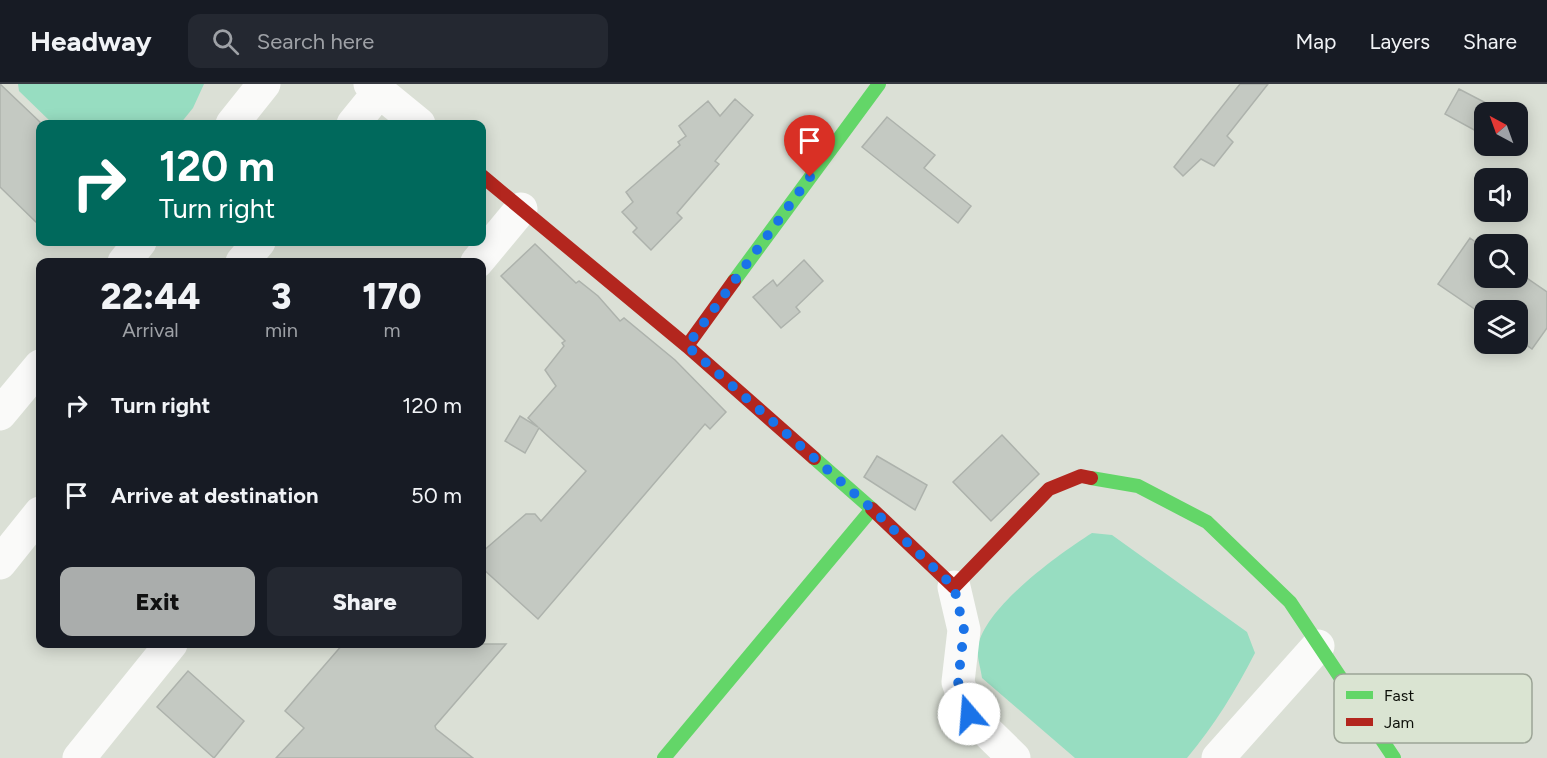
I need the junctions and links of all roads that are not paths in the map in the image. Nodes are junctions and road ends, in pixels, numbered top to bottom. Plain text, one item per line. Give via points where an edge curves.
1 (264, 84) edge
2 (879, 84) edge
3 (375, 88) edge
4 (235, 120) edge
5 (355, 120) edge
6 (414, 120) edge
7 (486, 179) edge
8 (521, 208) junction
9 (137, 246) edge
10 (256, 246) edge
11 (127, 258) edge
12 (245, 258) edge
13 (480, 258) edge
14 (687, 346) junction
15 (36, 371) edge
16 (0, 414) edge
17 (872, 509) junction
18 (36, 518) edge
19 (0, 563) edge
20 (954, 587) junction
21 (1318, 646) junction
22 (168, 648) edge
23 (1337, 674) edge
24 (1384, 743) edge
25 (79, 758) edge
26 (664, 758) edge
27 (1014, 758) edge
28 (1218, 758) edge
29 (1394, 758) edge

1 - 4 street
2 - 14 street
3 - 5 street
3 - 6 street
7 - 8 street
8 - 13 street
8 - 14 street
9 - 11 street
10 - 12 street
14 - 17 street
15 - 16 street
17 - 20 street
17 - 26 street
18 - 19 street
20 - 21 street via 1049,489 1082,476 1138,486 1207,522 1290,602
20 - 27 street via 964,630 958,682 969,714
21 - 23 street
21 - 28 street
22 - 25 street
24 - 29 street

